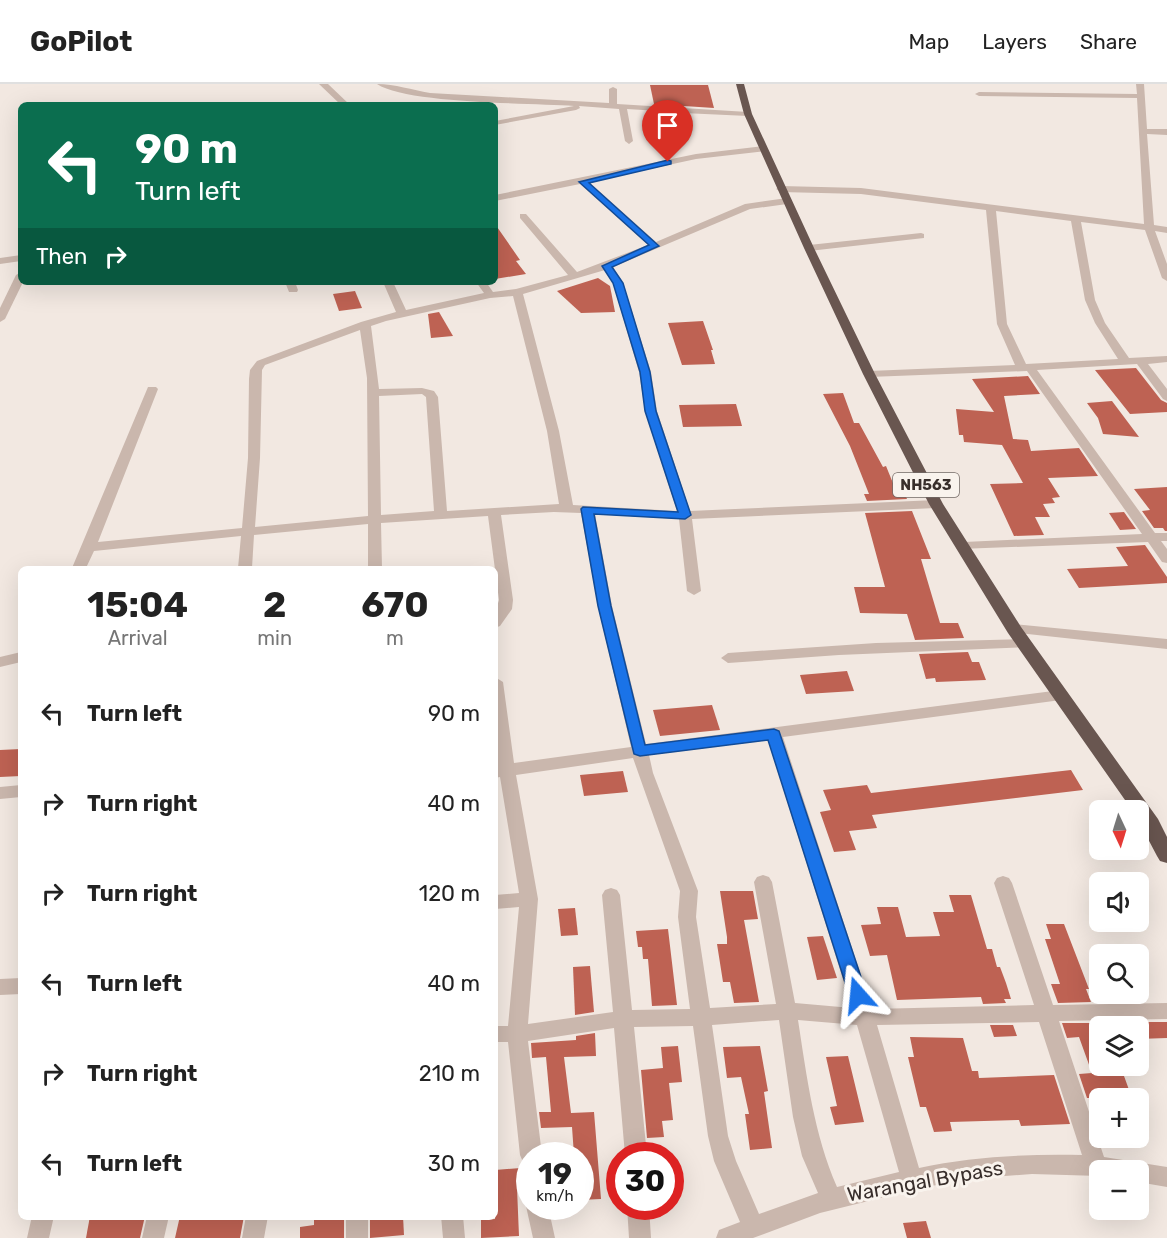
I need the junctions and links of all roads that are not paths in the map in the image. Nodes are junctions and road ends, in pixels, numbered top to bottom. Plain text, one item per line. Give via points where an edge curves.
1 (323, 84) edge
2 (381, 84) edge
3 (418, 84) edge
4 (741, 84) edge
5 (1140, 84) edge
6 (613, 89) dead end
7 (979, 93) dead end
8 (421, 94) junction
9 (1141, 96) junction
10 (343, 102) edge
11 (591, 105) junction
12 (613, 106) junction
13 (623, 107) junction
14 (679, 110) junction
15 (747, 114) junction
16 (498, 122) edge
17 (680, 129) dead end
18 (1144, 130) junction
19 (1167, 132) edge
20 (629, 141) dead end
21 (765, 149) junction
22 (583, 182) junction
23 (784, 195) junction
24 (498, 197) edge
25 (990, 208) junction
26 (523, 216) dead end
27 (1076, 220) junction
28 (1149, 228) junction
29 (1167, 230) edge
30 (921, 236) dead end
31 (655, 246) junction
32 (808, 249) junction
33 (18, 258) edge
34 (0, 261) edge
35 (607, 266) junction
36 (574, 276) junction
37 (1167, 278) edge
38 (18, 281) edge
39 (389, 285) edge
40 (483, 285) edge
41 (517, 292) junction
42 (490, 295) junction
43 (402, 313) junction
44 (0, 319) edge
45 (365, 324) junction
46 (1167, 359) edge
47 (1140, 361) junction
48 (1126, 362) junction
49 (1026, 368) junction
50 (869, 374) junction
51 (152, 389) dead end
52 (373, 393) junction
53 (1167, 397) edge
54 (936, 504) junction
55 (587, 509) junction
56 (567, 510) junction
57 (494, 513) junction
58 (685, 515) junction
59 (441, 516) junction
60 (375, 519) junction
61 (248, 531) junction
62 (1167, 537) edge
63 (1152, 538) junction
64 (964, 546) junction
65 (88, 547) junction
66 (1167, 559) edge
67 (81, 566) edge
68 (245, 566) edge
69 (375, 566) edge
70 (694, 591) dead end
71 (498, 619) edge
72 (1014, 629) junction
73 (1024, 644) junction
74 (1167, 644) edge
75 (728, 657) dead end
76 (18, 658) edge
77 (0, 662) edge
78 (1061, 695) junction
79 (498, 727) edge
80 (774, 734) junction
81 (640, 751) junction
82 (501, 772) edge
83 (18, 791) edge
84 (0, 793) edge
85 (1167, 856) edge
86 (763, 882) dead end
87 (1003, 883) dead end
88 (611, 895) dead end
89 (529, 899) junction
90 (498, 902) edge
91 (18, 986) edge
92 (0, 987) edge
93 (787, 1011) junction
94 (1167, 1011) edge
95 (1045, 1014) junction
96 (701, 1017) junction
97 (865, 1017) junction
98 (622, 1019) junction
99 (498, 1034) edge
100 (517, 1034) junction
101 (529, 1142) edge
102 (635, 1142) edge
103 (1095, 1160) edge
104 (1089, 1164) edge
105 (1149, 1174) edge
106 (1167, 1177) edge
107 (912, 1180) junction
108 (831, 1198) junction
109 (42, 1220) edge
110 (157, 1220) edge
111 (256, 1220) edge
112 (357, 1220) edge
113 (452, 1220) edge
114 (540, 1220) edge
115 (639, 1220) edge
116 (753, 1226) junction
117 (38, 1238) edge
118 (153, 1238) edge
119 (254, 1238) edge
120 (357, 1238) edge
121 (454, 1238) edge
122 (544, 1238) edge
123 (640, 1238) edge
124 (727, 1238) edge

1 - 10 street
2 - 8 street
3 - 8 street
4 - 15 highway, NH563
5 - 9 street
6 - 12 street
7 - 9 street
8 - 11 street via 530,97
9 - 18 street
11 - 12 street
11 - 16 street
12 - 13 street
13 - 14 street
13 - 20 street
14 - 15 street
14 - 17 street
15 - 21 highway, NH563
18 - 19 street
18 - 28 street
21 - 22 street via 711,153
21 - 23 highway, NH563
22 - 24 street
22 - 31 street
23 - 25 street via 861,191
23 - 31 street
23 - 32 highway, NH563
25 - 27 street
25 - 49 street via 1002,324
26 - 36 street
27 - 28 street
27 - 48 street via 1090,300
28 - 29 street
28 - 37 street
30 - 32 street
31 - 35 street
32 - 50 highway, NH563
33 - 34 street
35 - 36 street
35 - 58 street via 618,283 645,372 651,411
36 - 41 street
38 - 44 street
39 - 43 street
40 - 42 street
41 - 42 street
41 - 56 street via 549,414
42 - 43 street
43 - 45 street
45 - 52 street
45 - 61 street via 274,357 256,370
46 - 47 street
47 - 48 street
47 - 53 street
48 - 49 street
49 - 50 street
49 - 63 street
50 - 54 highway, NH563
51 - 65 street
52 - 59 street via 430,393
52 - 60 street
54 - 58 street
54 - 64 highway, NH563
55 - 56 street
55 - 58 street
55 - 81 street via 605,606
56 - 57 street
57 - 59 street
57 - 71 street via 506,600
58 - 70 street
59 - 60 street
60 - 61 street
60 - 69 street
61 - 65 street
61 - 68 street
62 - 63 street
63 - 64 street
63 - 66 street
64 - 72 highway, NH563
65 - 67 street
72 - 73 highway, NH563
72 - 74 street
73 - 75 street via 907,646
73 - 78 highway, NH563
76 - 77 street
78 - 80 street
78 - 85 highway, NH563 via 1151,824
79 - 82 street
80 - 81 street
80 - 97 street
81 - 82 street
81 - 96 street via 651,794 689,891 687,917
82 - 89 street
83 - 84 street
86 - 93 street
87 - 95 street
88 - 98 street
89 - 90 street
89 - 100 street
91 - 92 street
93 - 96 street
93 - 97 street
93 - 108 street via 808,1136
94 - 95 street
95 - 97 street
95 - 103 street
96 - 98 street
96 - 116 street via 722,1153
97 - 107 street
98 - 100 street
98 - 102 street
99 - 100 street
100 - 101 street
104 - 107 street, Warangal Bypass via 1007,1166
105 - 106 street
107 - 108 street, Warangal Bypass
108 - 116 street, Warangal Bypass
109 - 117 street
110 - 118 street
111 - 119 street
112 - 120 street
113 - 121 street
114 - 122 street
115 - 123 street
116 - 124 street, Warangal Bypass

